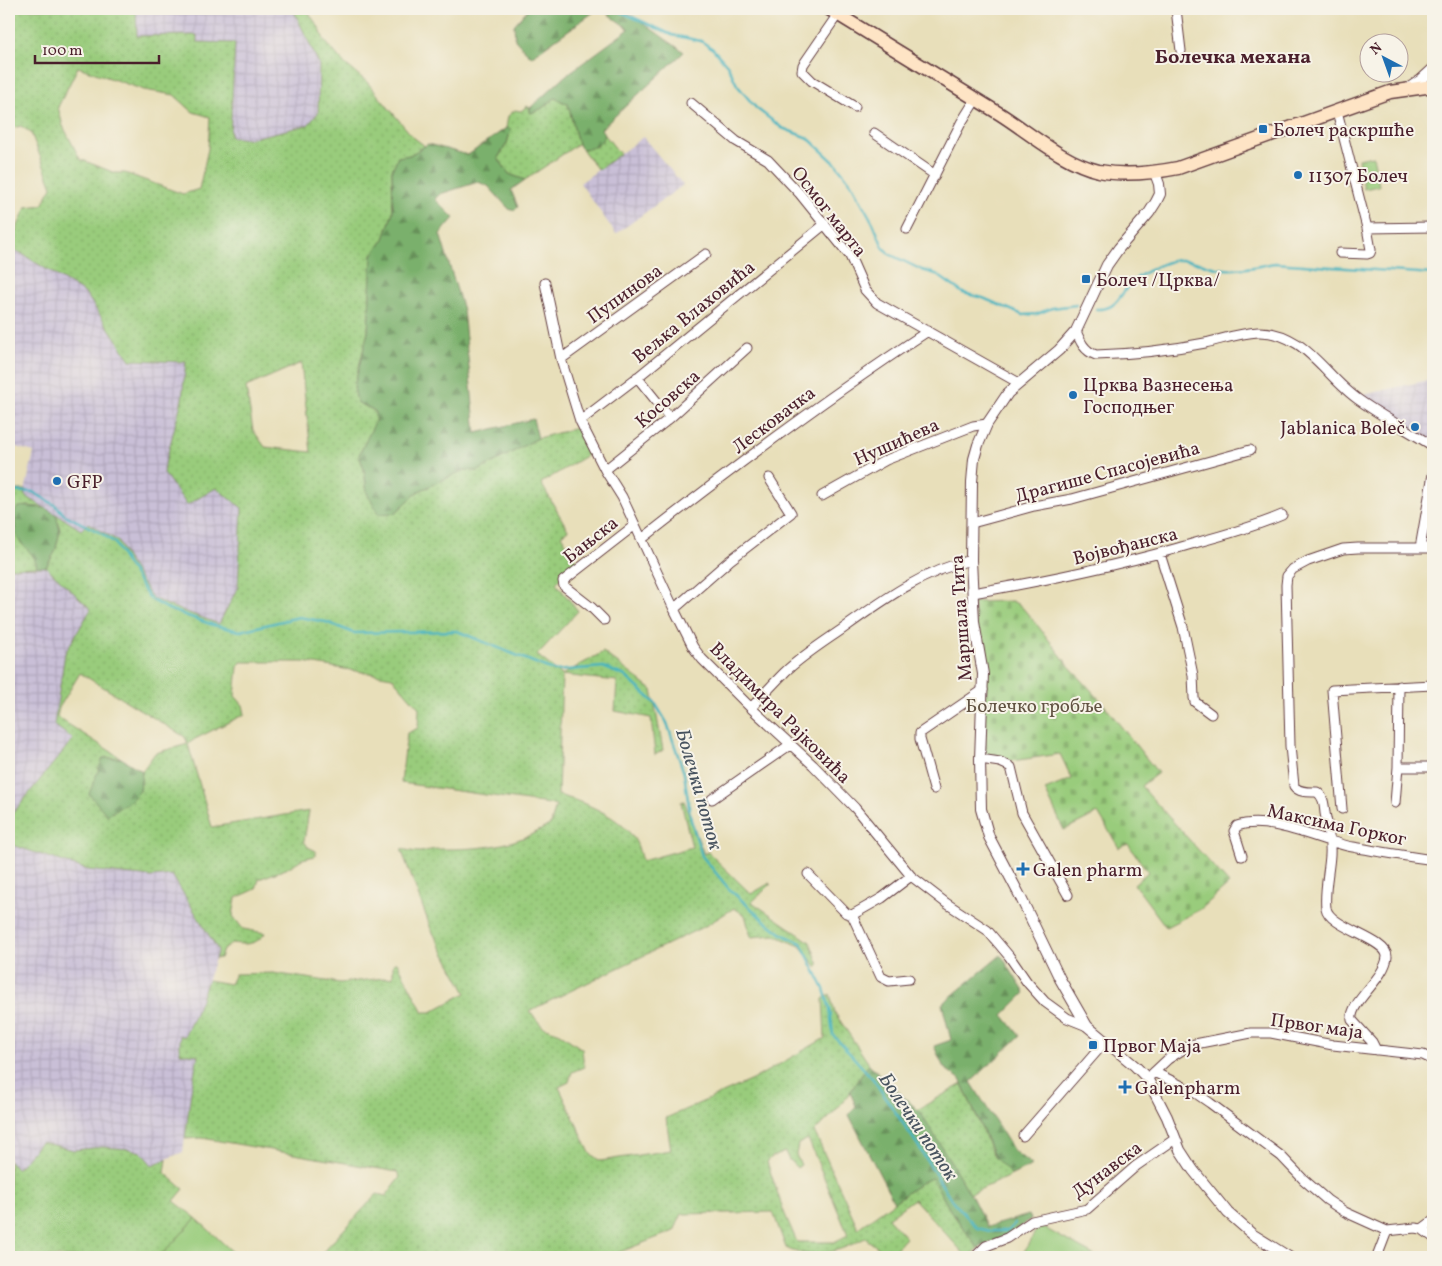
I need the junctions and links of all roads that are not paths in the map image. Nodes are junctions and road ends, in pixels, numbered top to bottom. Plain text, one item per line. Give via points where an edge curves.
1 (1176, 9) edge
2 (833, 12) edge
3 (1181, 51) dead end
4 (1433, 69) edge
5 (1433, 86) edge
6 (1408, 88) junction
7 (976, 99) junction
8 (691, 102) dead end
9 (855, 107) dead end
10 (1337, 111) junction
11 (874, 133) dead end
12 (1156, 173) junction
13 (935, 175) junction
14 (825, 224) junction
15 (1433, 227) edge
16 (1367, 228) junction
17 (908, 229) dead end
18 (1340, 253) dead end
19 (706, 254) dead end
20 (545, 283) dead end
21 (928, 331) junction
22 (1076, 331) junction
23 (747, 348) dead end
24 (561, 359) junction
25 (637, 377) junction
26 (1018, 383) junction
27 (670, 418) junction
28 (580, 421) junction
29 (987, 424) junction
30 (1433, 446) edge
31 (1250, 450) dead end
32 (606, 470) junction
33 (1433, 474) edge
34 (769, 478) dead end
35 (822, 496) dead end
36 (1282, 515) dead end
37 (972, 522) junction
38 (635, 525) junction
39 (642, 539) junction
40 (1420, 548) junction
41 (1433, 548) edge
42 (1160, 554) junction
43 (971, 560) junction
44 (973, 593) junction
45 (674, 609) junction
46 (604, 620) dead end
47 (1399, 686) junction
48 (1433, 686) edge
49 (983, 690) junction
50 (751, 708) junction
51 (1211, 714) dead end
52 (791, 744) junction
53 (980, 759) junction
54 (1398, 766) junction
55 (1433, 767) edge
56 (934, 789) dead end
57 (712, 799) dead end
58 (1395, 803) dead end
59 (1342, 809) dead end
60 (1330, 842) junction
61 (1242, 856) dead end
62 (1433, 860) edge
63 (808, 874) dead end
64 (910, 876) junction
65 (1068, 895) dead end
66 (852, 915) junction
67 (909, 979) dead end
68 (1087, 1026) junction
69 (1105, 1042) junction
70 (1376, 1050) junction
71 (1433, 1060) edge
72 (1150, 1075) junction
73 (1023, 1136) dead end
74 (1175, 1139) junction
75 (1433, 1221) edge
76 (1422, 1229) junction
77 (1387, 1231) junction
78 (1433, 1236) edge
79 (975, 1257) edge
80 (1289, 1257) edge
81 (1377, 1257) edge

1 - 3 street
2 - 7 main road
2 - 9 street via 802,72
4 - 6 street
5 - 6 main road
6 - 10 main road
7 - 12 main road via 1080,164 1100,171
7 - 13 street
8 - 14 street, Осмог марта via 736,141 768,160
10 - 12 main road
10 - 16 street
11 - 13 street
12 - 22 street, Маршала Тита via 1160,194 1156,202 1107,265
13 - 17 street
14 - 21 street, Осмог марта via 850,256 868,296
14 - 25 street, Вељка Влаховића
15 - 16 street
16 - 18 street via 1370,253
19 - 24 street, Пупинова
20 - 24 street, Владимира Рајковића
21 - 26 street, Осмог марта
21 - 39 street, Лесковачка via 782,431
22 - 26 street, Маршала Тита
22 - 30 street via 1084,347 1096,355 1150,352 1259,332 1290,339 1314,357 1344,390
23 - 27 street, Косовска
24 - 28 street, Владимира Рајковића
25 - 27 street
25 - 28 street, Вељка Влаховића
26 - 29 street, Маршала Тита
27 - 32 street, Косовска
28 - 32 street, Владимира Рајковића
29 - 35 street, Нушићева via 973,426 886,460
29 - 37 street, Маршала Тита via 974,459
31 - 37 street, Драгише Спасојевића via 1072,499
32 - 38 street, Владимира Рајковића
33 - 40 street
34 - 45 street via 791,513
36 - 42 street, Војвођанска
37 - 43 street, Маршала Тита
38 - 39 street, Владимира Рајковића
38 - 46 street, Бањска via 563,581 564,586
39 - 45 street, Владимира Рајковића
40 - 41 street
40 - 60 street via 1343,549 1296,566 1287,576 1290,746 1294,786 1297,790 1316,792 1321,796
42 - 44 street, Војвођанска via 1072,575
42 - 51 street via 1183,626 1195,702
43 - 44 street, Маршала Тита
43 - 50 street via 927,575 883,600 786,671
44 - 49 street, Маршала Тита
45 - 50 street, Владимира Рајковића via 702,659
47 - 48 street
47 - 54 street
47 - 59 street via 1332,690
49 - 53 street, Маршала Тита
49 - 56 street via 920,733
50 - 52 street, Владимира Рајковића
52 - 57 street
52 - 64 street, Владимира Рајковића via 855,808
53 - 65 street via 1011,767 1022,813
53 - 68 street, Маршала Тита via 981,809 989,837
54 - 55 street
54 - 58 street
60 - 61 street, Максима Горког via 1271,824 1243,824 1234,831
60 - 62 street, Максима Горког
60 - 70 street via 1328,913 1334,920 1383,949 1387,956 1379,976 1351,1016
63 - 66 street via 846,913
64 - 66 street via 882,898
64 - 68 street, Владимира Рајковића via 987,930 1045,1002 1067,1018
66 - 67 street via 881,977 889,981
68 - 69 street, Маршала Тита
69 - 72 street, Маршала Тита
69 - 73 street
70 - 71 street, Првог маја via 1423,1055
70 - 72 street, Првог маја via 1271,1033 1251,1033 1190,1045
72 - 74 street, Маршала Тита
72 - 77 street via 1194,1092 1280,1156 1327,1200
74 - 79 street, Дунавска via 1136,1166 1087,1209 1032,1221 1007,1238 986,1246
74 - 80 street, Маршала Тита via 1193,1170 1228,1213 1252,1234
75 - 76 street
76 - 77 street
76 - 78 street
77 - 81 street

